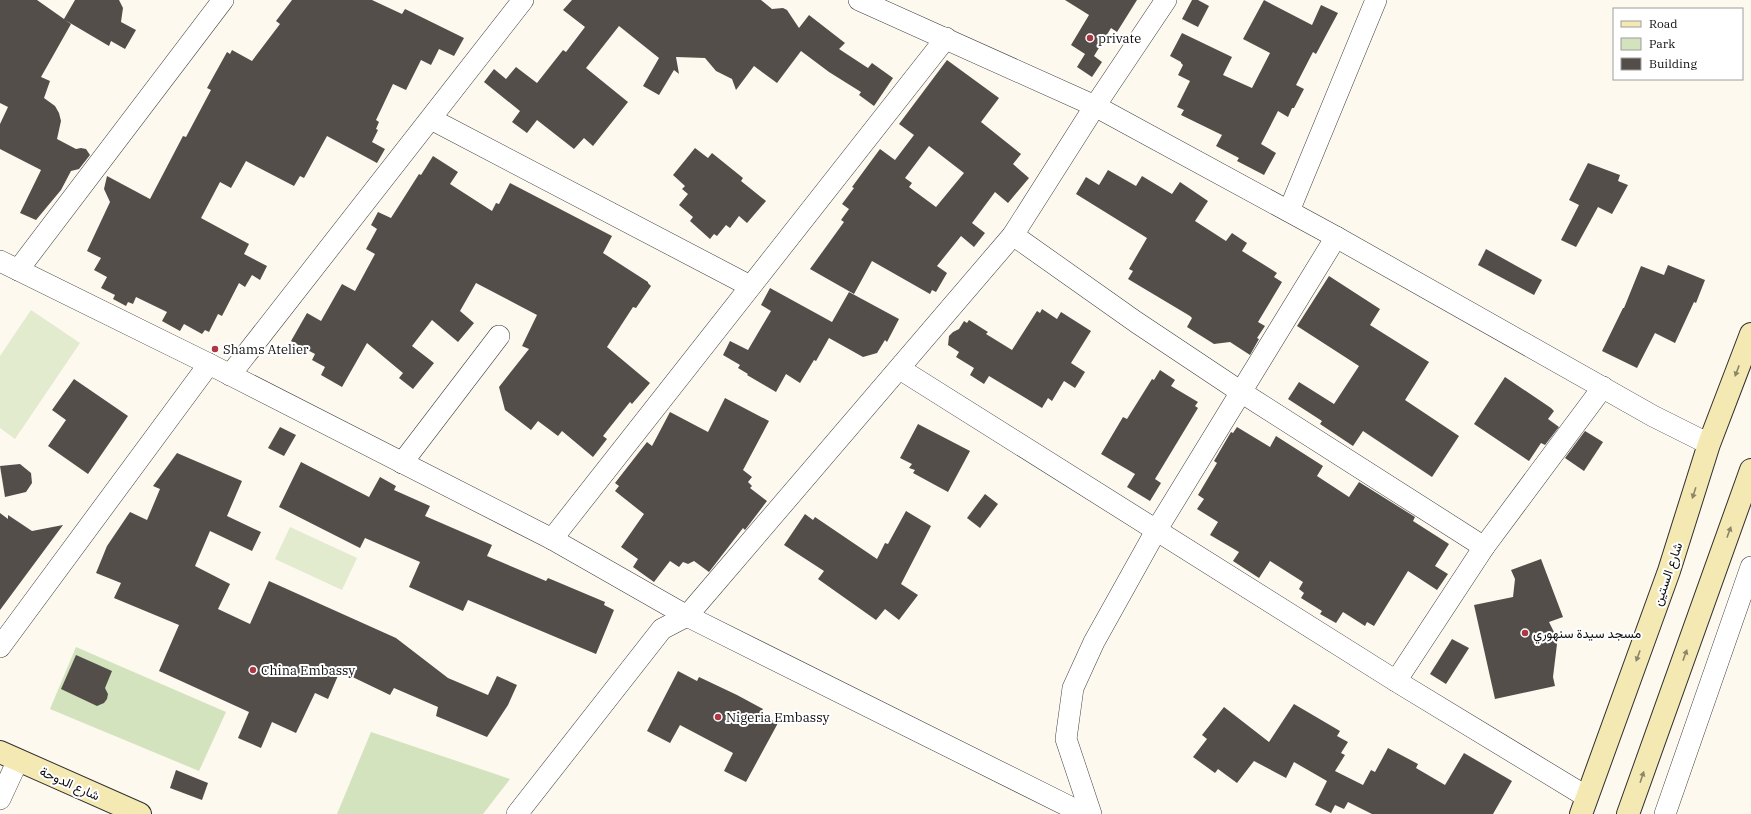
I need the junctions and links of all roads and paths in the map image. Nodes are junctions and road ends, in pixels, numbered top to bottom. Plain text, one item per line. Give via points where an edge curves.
1 (223, 0) edge
2 (523, 0) edge
3 (859, 0) edge
4 (1166, 0) edge
5 (1376, 0) edge
6 (946, 38) junction
7 (1095, 106) junction
8 (431, 119) junction
9 (1289, 211) junction
10 (1013, 235) junction
11 (1336, 237) junction
12 (0, 261) edge
13 (18, 270) junction
14 (750, 286) junction
15 (1751, 334) edge
16 (499, 336) dead end
17 (209, 364) junction
18 (900, 369) junction
19 (230, 375) junction
20 (1603, 387) junction
21 (1241, 392) junction
22 (1709, 444) junction
23 (402, 463) junction
24 (1751, 470) edge
25 (1157, 529) junction
26 (552, 539) junction
27 (1484, 547) junction
28 (1751, 567) edge
29 (687, 616) junction
30 (0, 647) edge
31 (1396, 681) junction
32 (9, 756) edge
33 (0, 799) edge
34 (1584, 805) edge
35 (140, 814) edge
36 (517, 814) edge
37 (1084, 814) edge
38 (1090, 814) edge
39 (1628, 814) edge
40 (1665, 814) edge

1 - 13 street
2 - 8 street
3 - 6 street
4 - 7 street
5 - 9 street
6 - 7 street
6 - 14 street
7 - 9 street
7 - 10 street
8 - 14 street
8 - 19 street
9 - 11 street
10 - 18 street
10 - 21 street
11 - 20 street
11 - 21 street
12 - 13 street
13 - 17 street
14 - 26 street
15 -> 22 main road, شارع الستين
16 - 23 street
17 - 19 street
17 - 30 street
18 - 25 street
18 - 29 street
19 - 23 street
20 - 22 street
20 - 27 street
21 - 25 street
21 - 27 street
22 -> 34 main road, شارع الستين via 1669,571
23 - 26 street
39 -> 24 main road
25 - 31 street
25 - 38 street via 1094,642 1073,688 1066,739
26 - 29 street
27 - 31 street
28 - 40 street
29 - 36 street via 662,629
29 - 37 street
31 - 34 street
32 - 33 street
32 - 35 main road, شارع الدوحة

